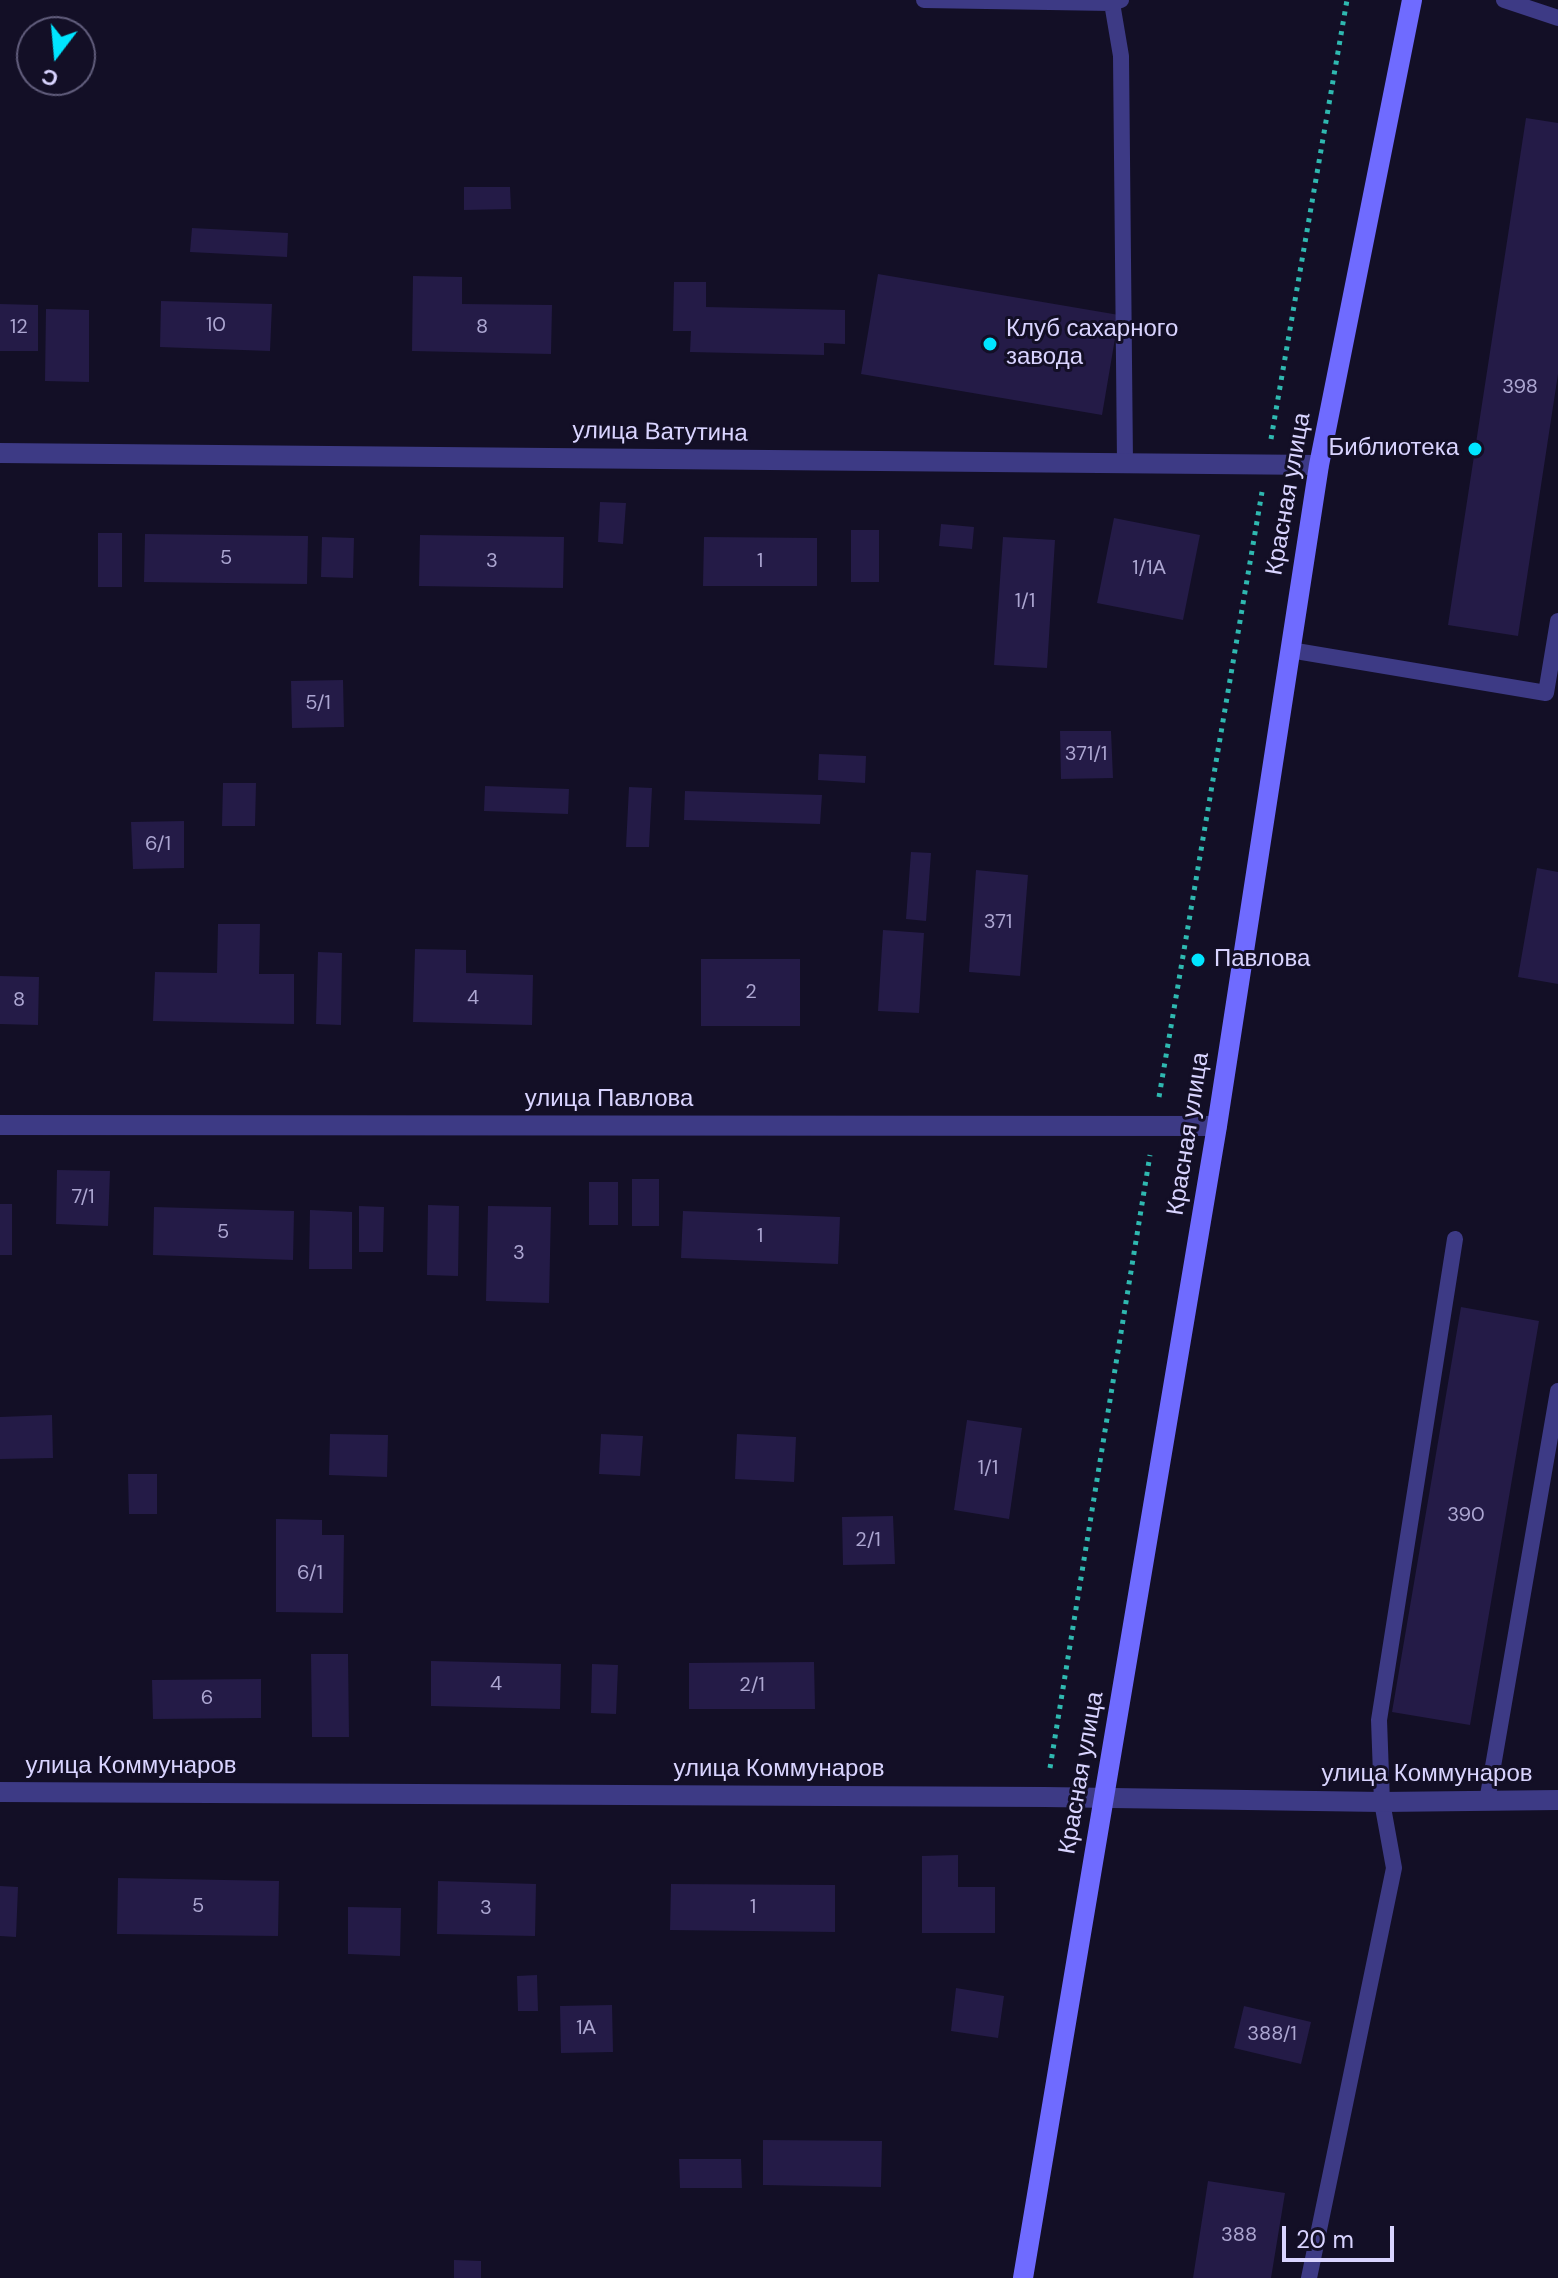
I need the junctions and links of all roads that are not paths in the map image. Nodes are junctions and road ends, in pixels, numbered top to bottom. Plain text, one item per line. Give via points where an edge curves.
1 (924, 0) edge
2 (1412, 0) edge
3 (1504, 0) edge
4 (1116, 2) edge
5 (1558, 18) edge
6 (0, 453) edge
7 (1125, 463) junction
8 (1319, 465) junction
9 (1558, 621) edge
10 (1290, 650) junction
11 (0, 1125) edge
12 (1217, 1126) junction
13 (1455, 1239) dead end
14 (1558, 1391) edge
15 (0, 1792) edge
16 (1104, 1798) junction
17 (1558, 1800) edge
18 (1487, 1801) junction
19 (1382, 1802) junction
20 (1023, 2278) edge
21 (1309, 2278) edge

1 - 4 lane
2 - 8 street, Красная улица
3 - 5 lane
4 - 7 lane
6 - 7 street, улица Ватутина
7 - 8 street, улица Ватутина
8 - 10 street, Красная улица
9 - 10 lane via 1546,693
10 - 12 street, Красная улица
11 - 12 street, улица Павлова
12 - 16 street, Красная улица
13 - 19 lane via 1379,1720
14 - 18 lane
15 - 16 street, улица Коммунаров
16 - 19 street, улица Коммунаров
16 - 20 street, Красная улица
17 - 18 street, улица Коммунаров
18 - 19 street, улица Коммунаров
19 - 21 lane via 1394,1868

